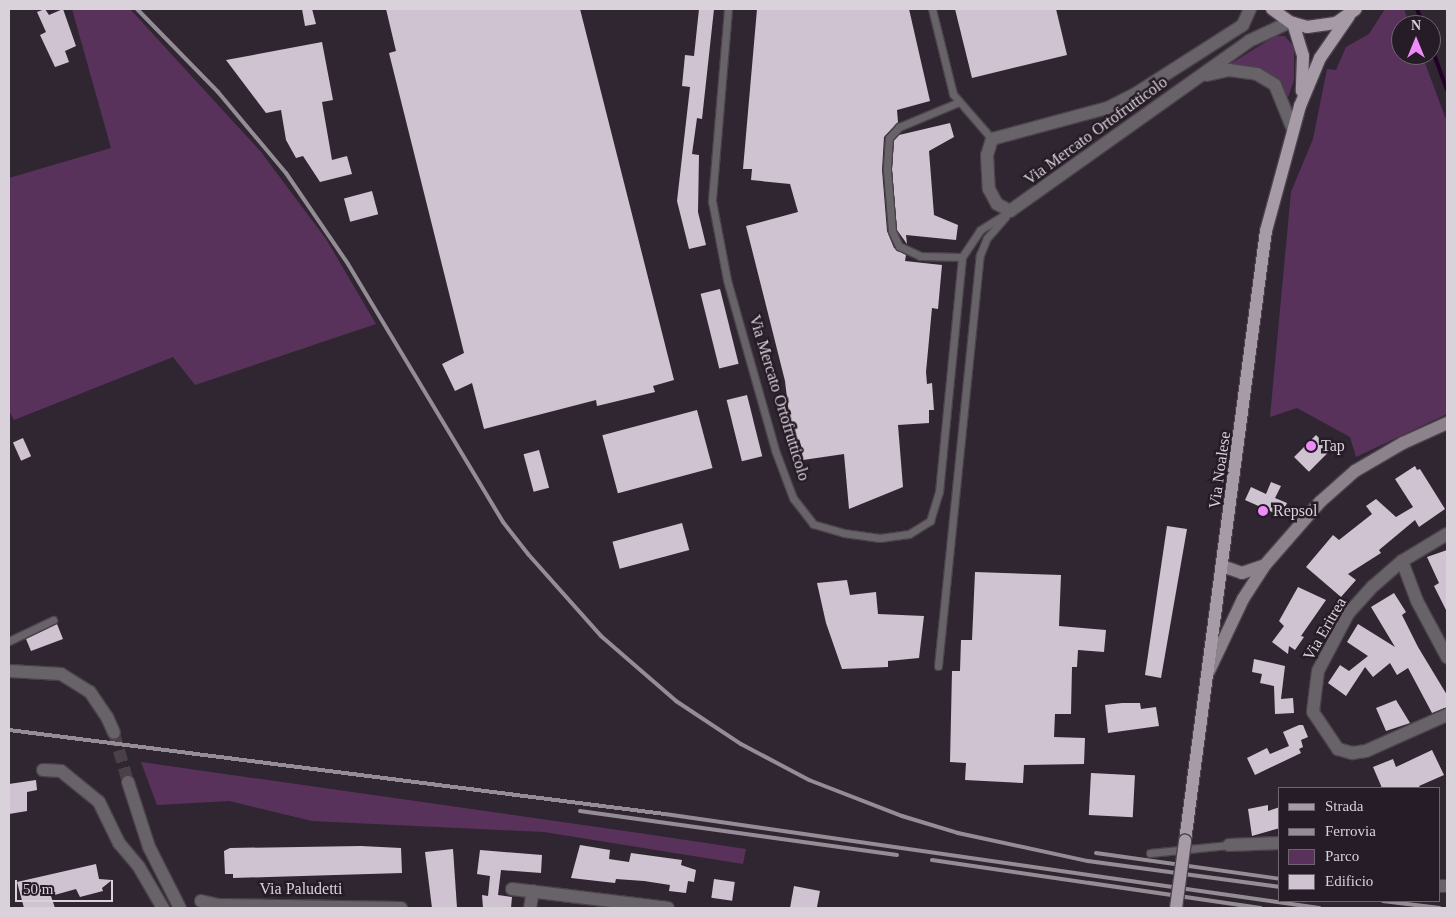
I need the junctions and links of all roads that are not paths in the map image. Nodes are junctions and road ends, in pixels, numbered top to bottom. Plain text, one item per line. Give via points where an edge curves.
1 (728, 9) edge
2 (932, 9) edge
3 (1250, 9) edge
4 (1272, 9) edge
5 (1352, 12) edge
6 (1291, 23) junction
7 (1200, 77) junction
8 (959, 102) junction
9 (1300, 106) junction
10 (1292, 127) junction
11 (992, 139) junction
12 (1010, 211) junction
13 (962, 257) junction
14 (1447, 423) edge
15 (1447, 534) edge
16 (1402, 561) junction
17 (1265, 565) junction
18 (1222, 566) junction
19 (53, 620) dead end
20 (9, 641) edge
21 (1447, 657) edge
22 (938, 666) dead end
23 (9, 671) edge
24 (1209, 672) junction
25 (1447, 715) edge
26 (114, 733) tunnel mouth
27 (43, 770) dead end
28 (128, 782) tunnel mouth
29 (1278, 843) edge
30 (1229, 845) joint
31 (1150, 853) dead end
32 (512, 889) dead end
33 (533, 891) junction
34 (202, 901) dead end
35 (618, 905) edge
36 (163, 908) edge
37 (180, 908) edge
38 (401, 908) edge
39 (530, 908) edge
40 (668, 908) edge
41 (1176, 908) edge

1 - 13 lane, Via Mercato Ortofrutticolo via 712,201 727,280 775,450 793,498 813,524 844,534 880,538 909,534 930,521 939,492
2 - 8 lane via 953,94
3 - 11 street, Via Mercato Ortofrutticolo via 1243,25 1135,94 1107,108
4 - 6 main road, Via Noalese
5 - 6 main road, Via Noalese via 1322,27
5 - 9 main road, Via Noalese via 1320,58
6 - 7 street, Via Mercato Ortofrutticolo via 1249,41
6 - 9 main road, Via Noalese via 1303,56
7 - 10 street, Via Mercato Ortofrutticolo via 1229,70 1257,74 1275,85
7 - 12 street, Via Mercato Ortofrutticolo
8 - 11 lane
8 - 13 lane via 900,127 889,138 888,170 892,231 899,246 920,256
9 - 10 main road, Via Noalese
10 - 18 main road, Via Noalese via 1266,231
11 - 12 street via 987,155 989,189 997,204
12 - 13 lane, Via Mercato Ortofrutticolo via 980,230
12 - 22 lane via 987,238 980,255
14 - 17 main road via 1403,443 1355,471 1320,502
15 - 16 street, Via Eritrea
16 - 21 street via 1417,601
16 - 25 street, Via Eritrea via 1373,586 1340,630 1318,671 1312,712 1338,749 1352,753 1366,751
17 - 18 main road via 1242,573
17 - 24 main road via 1243,599
18 - 24 main road, Via Noalese
19 - 20 lane
23 - 26 street via 61,674 90,692 108,717
24 - 41 main road, Via Noalese, bridge
27 - 36 street via 61,771 99,802 119,844 139,867
28 - 37 street via 149,847
29 - 30 street
30 - 31 lane
32 - 33 street
33 - 35 street
33 - 39 street
34 - 38 street, Via Paludetti via 218,905
35 - 40 street

